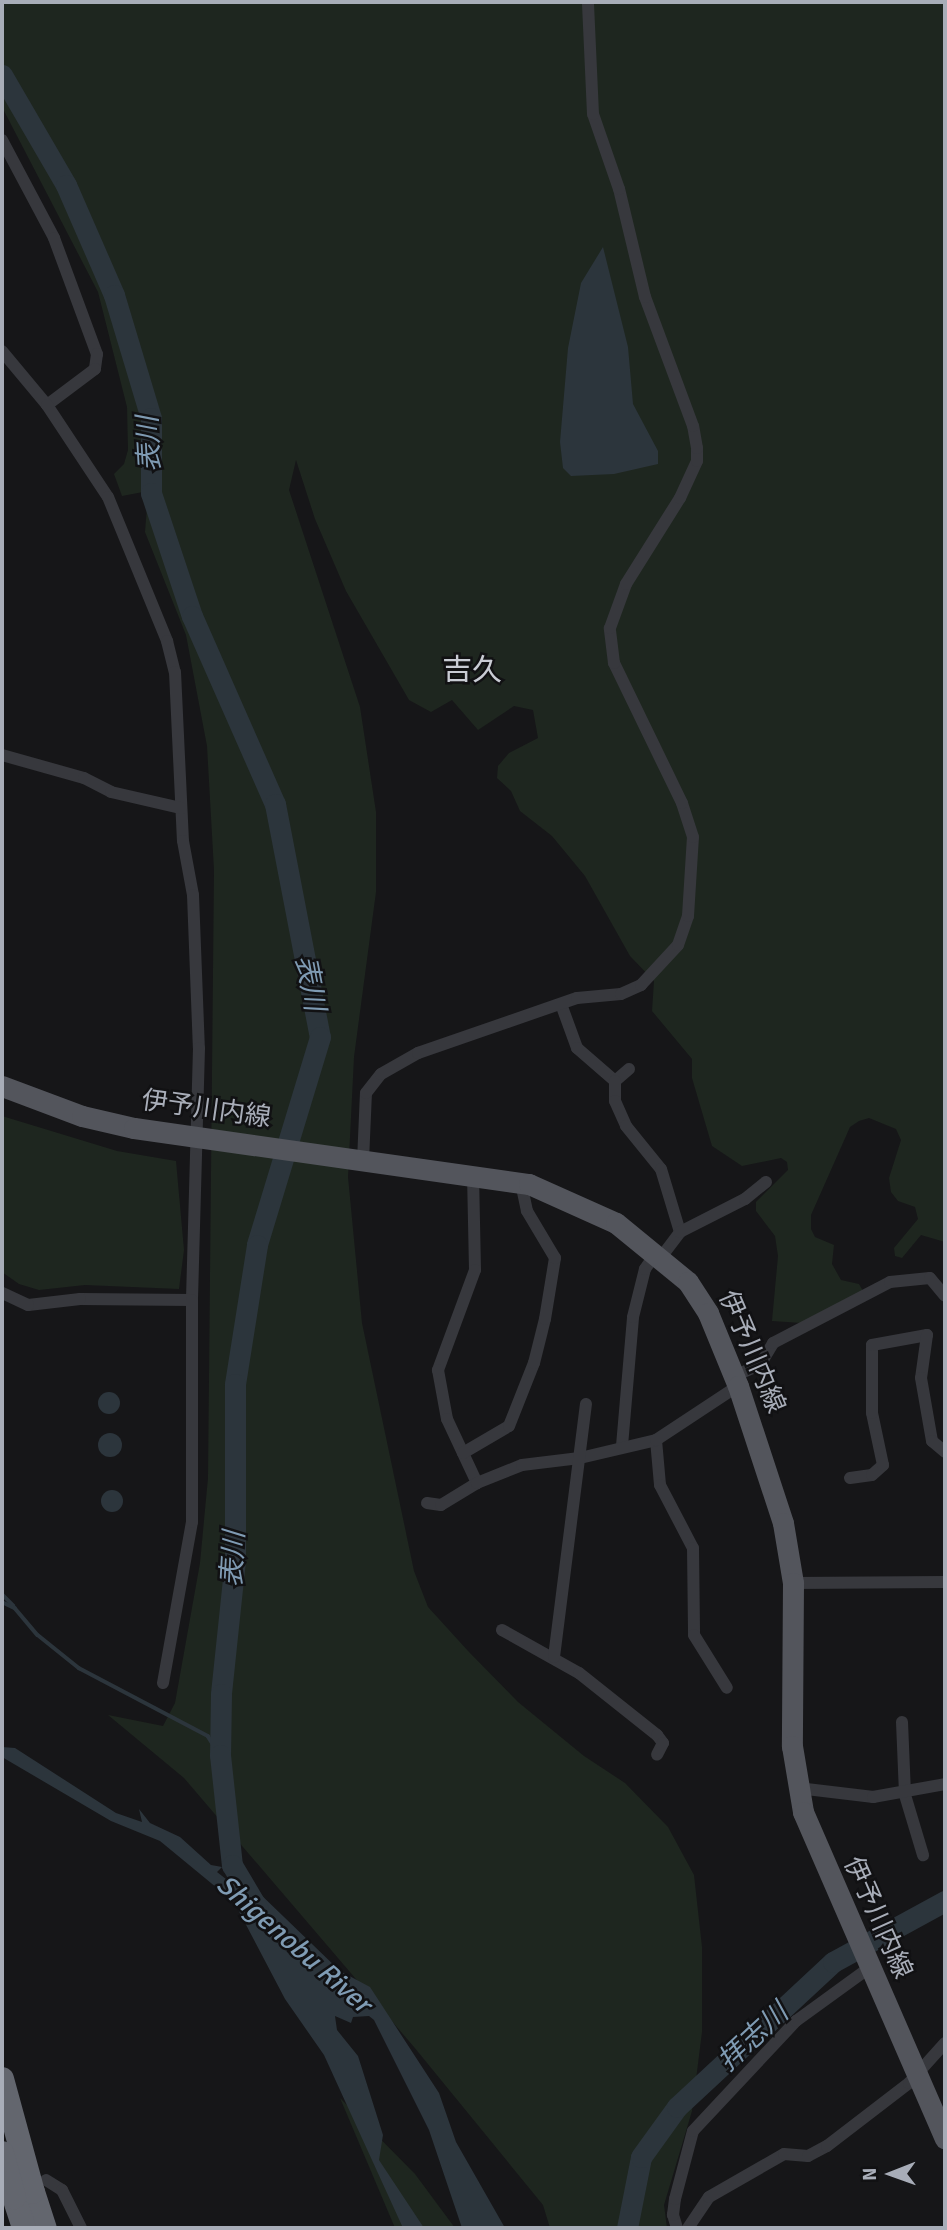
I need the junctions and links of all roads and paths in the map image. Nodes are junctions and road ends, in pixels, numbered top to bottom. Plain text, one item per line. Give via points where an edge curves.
1 (588, 2) edge
2 (2, 140) edge
3 (2, 351) edge
4 (47, 405) junction
5 (2, 755) edge
6 (181, 808) junction
7 (561, 1004) junction
8 (629, 1069) dead end
9 (615, 1082) junction
10 (2, 1086) edge
11 (200, 1138) junction
12 (360, 1160) junction
13 (473, 1174) junction
14 (766, 1182) dead end
15 (521, 1183) junction
16 (680, 1232) junction
17 (659, 1254) junction
18 (2, 1293) edge
19 (945, 1296) edge
20 (192, 1300) junction
21 (736, 1381) junction
22 (586, 1404) dead end
23 (656, 1440) junction
24 (622, 1446) junction
25 (945, 1452) edge
26 (463, 1453) junction
27 (580, 1458) junction
28 (850, 1478) dead end
29 (477, 1483) junction
30 (427, 1503) dead end
31 (945, 1582) edge
32 (793, 1583) junction
33 (502, 1630) dead end
34 (554, 1657) junction
35 (163, 1683) dead end
36 (727, 1688) dead end
37 (902, 1722) dead end
38 (657, 1755) dead end
39 (945, 1784) edge
40 (798, 1788) junction
41 (905, 1794) junction
42 (923, 1855) dead end
43 (868, 1965) junction
44 (945, 2043) edge
45 (916, 2073) junction
46 (2, 2079) edge
47 (945, 2138) edge
48 (2, 2153) edge
49 (58, 2173) dead end
50 (24, 2191) edge
51 (24, 2228) edge
52 (45, 2228) edge
53 (81, 2228) edge
54 (677, 2228) edge
55 (688, 2228) edge

1 - 7 street via 593,114 619,190 645,297 685,402 697,448 697,461 680,498 614,611 611,647 628,697 682,803 695,852 688,916 662,967 642,985 621,993
2 - 4 street via 54,238 97,354 95,369
3 - 4 street
4 - 6 street via 122,523 167,641 179,711
5 - 6 street via 84,778 111,792
6 - 11 street via 195,924
7 - 9 street via 577,1048
7 - 12 street via 418,1053 376,1078 364,1101
8 - 9 street
9 - 16 street via 615,1101 626,1126 661,1169
10 - 11 main road, 伊予川内線 via 82,1116
11 - 12 main road, 伊予川内線
11 - 20 street
12 - 13 main road, 伊予川内線
13 - 15 main road, 伊予川内線
13 - 26 street via 475,1270 438,1370 443,1406
14 - 16 street via 744,1199
15 - 17 main road, 伊予川内線 via 599,1213
15 - 26 street via 527,1211 555,1258 545,1318 534,1363 509,1426
16 - 17 street
17 - 21 main road, 伊予川内線 via 702,1303
17 - 24 street via 645,1269 634,1317
18 - 20 street via 28,1305 80,1299
19 - 21 street via 930,1278 890,1282 773,1343 760,1365
20 - 35 street via 192,1522
21 - 23 street
21 - 32 main road, 伊予川内線 via 783,1523
22 - 27 street
23 - 24 street
23 - 36 street via 660,1485 693,1548 694,1635
24 - 27 street
25 - 28 street via 932,1441 921,1378 927,1335 872,1345 872,1413 883,1465 873,1475
26 - 29 street
27 - 29 street via 522,1465
27 - 34 street
29 - 30 street via 441,1505
31 - 32 street
32 - 40 main road, 伊予川内線 via 791,1734
33 - 34 street
34 - 38 street via 657,1735 663,1743
37 - 41 street
39 - 41 street
40 - 41 street via 856,1796
40 - 43 main road, 伊予川内線 via 817,1852
41 - 42 street
43 - 45 main road, 伊予川内線
43 - 54 street via 796,2021 693,2131 675,2199
44 - 45 street
45 - 47 main road, 伊予川内線
45 - 55 street via 813,2155 784,2154 709,2197
46 - 50 highway, bridge
48 - 50 highway, bridge
49 - 50 street
50 - 51 highway
50 - 52 highway
50 - 53 street via 62,2190

